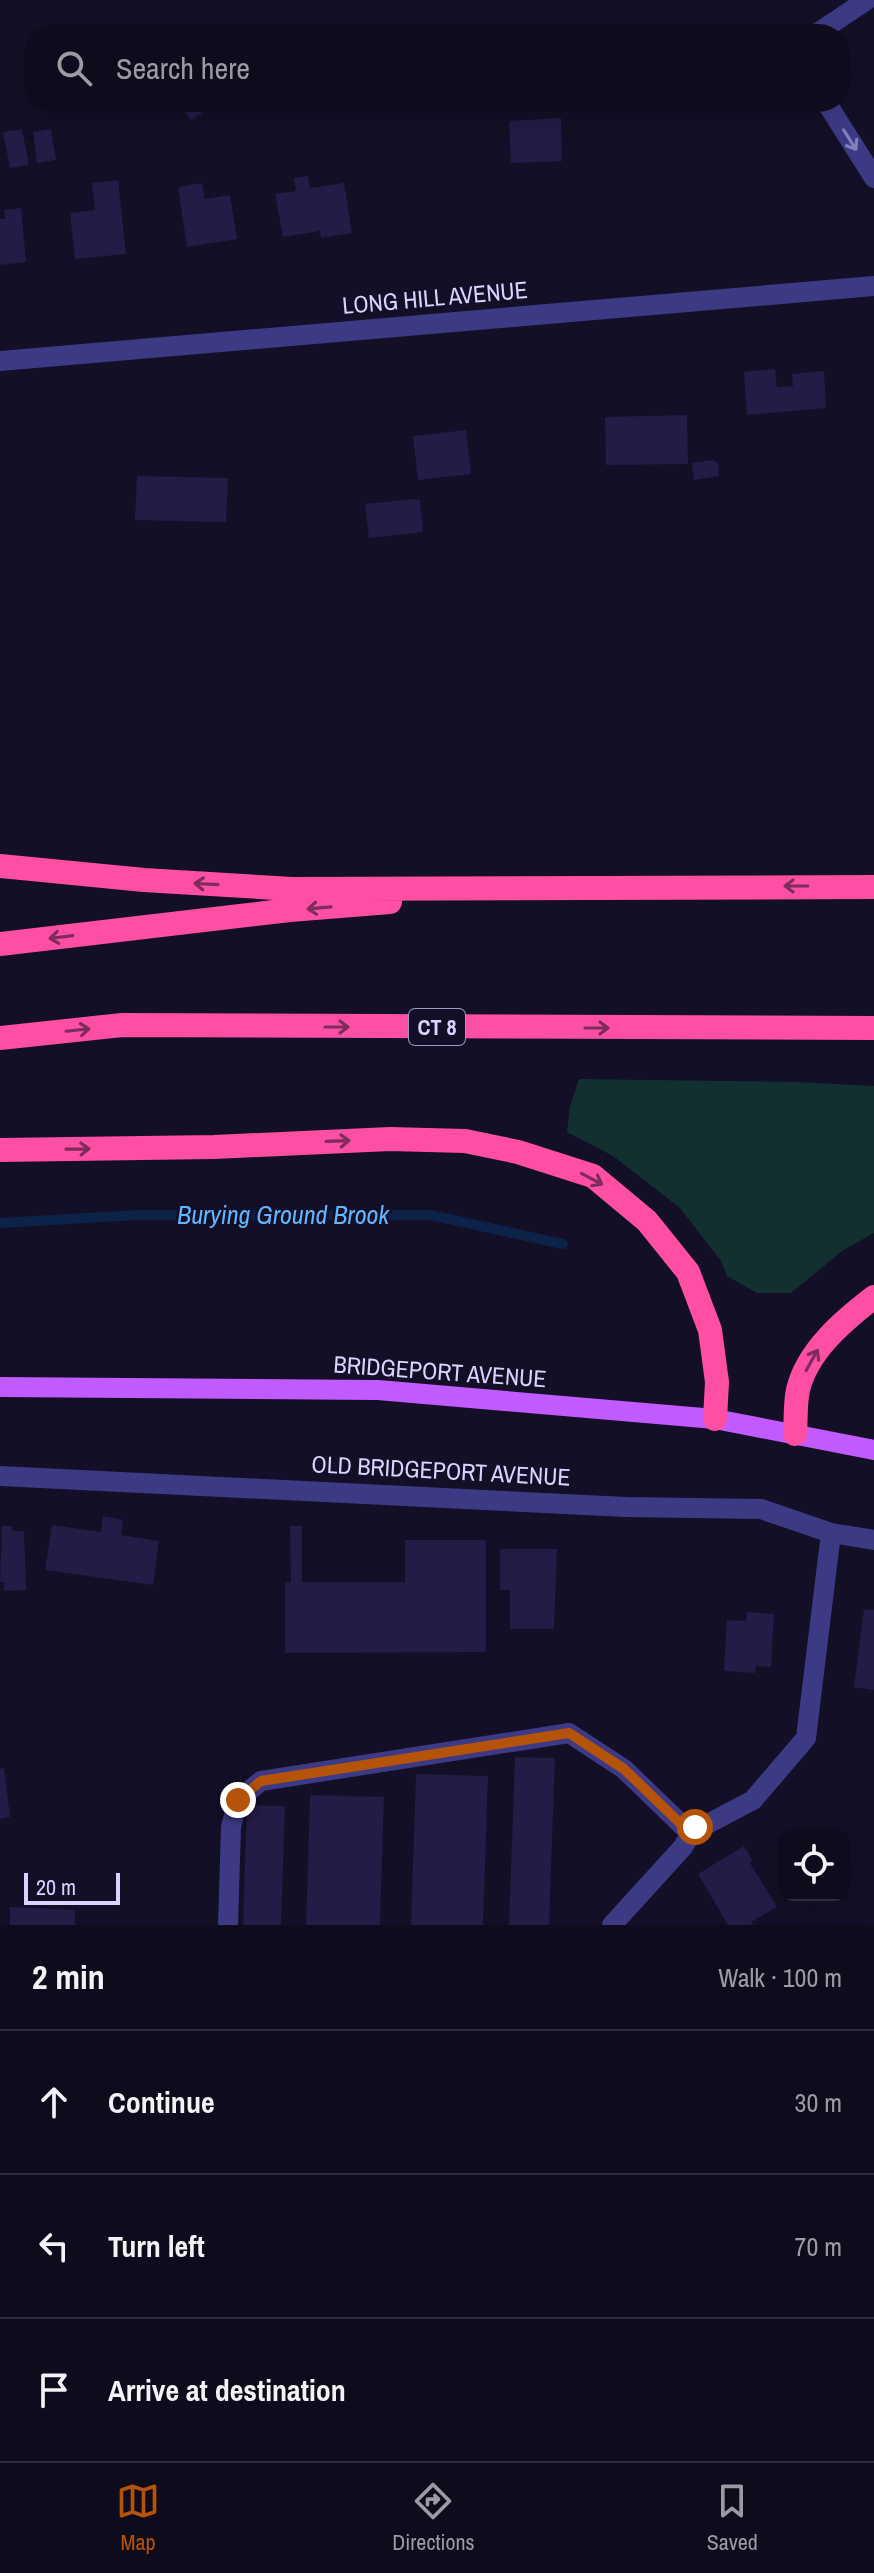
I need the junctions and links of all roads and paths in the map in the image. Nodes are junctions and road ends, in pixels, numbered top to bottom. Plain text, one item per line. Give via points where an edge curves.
1 (867, 0) edge
2 (831, 24) edge
3 (832, 112) edge
4 (874, 178) edge
5 (874, 286) edge
6 (0, 361) edge
7 (0, 866) edge
8 (592, 886) junction
9 (874, 887) edge
10 (0, 944) edge
11 (874, 1028) edge
12 (0, 1038) edge
13 (0, 1150) edge
14 (874, 1297) edge
15 (0, 1387) edge
16 (715, 1419) junction
17 (795, 1434) junction
18 (874, 1450) edge
19 (0, 1476) edge
20 (831, 1533) junction
21 (874, 1540) edge
22 (695, 1827) junction
23 (228, 1925) edge
24 (612, 1925) edge

1 - 2 street
3 -> 4 street
5 - 6 street, LONG HILL AVENUE
8 -> 7 highway via 292,889
9 -> 8 highway
8 -> 10 highway via 290,910
12 -> 11 highway, CT 8 via 122,1025
13 -> 16 highway via 465,1141 593,1176 647,1221 688,1272 710,1330 717,1382
17 -> 14 highway via 798,1389 815,1352
15 - 16 main road, BRIDGEPORT AVENUE via 378,1390
16 - 17 main road, BRIDGEPORT AVENUE
17 - 18 main road, BRIDGEPORT AVENUE
19 - 20 street, OLD BRIDGEPORT AVENUE via 761,1509
20 - 21 street, OLD BRIDGEPORT AVENUE
20 - 22 street via 806,1738 753,1800
22 - 23 street via 685,1828 624,1769 569,1733 261,1781 238,1800 231,1827
22 - 24 street

